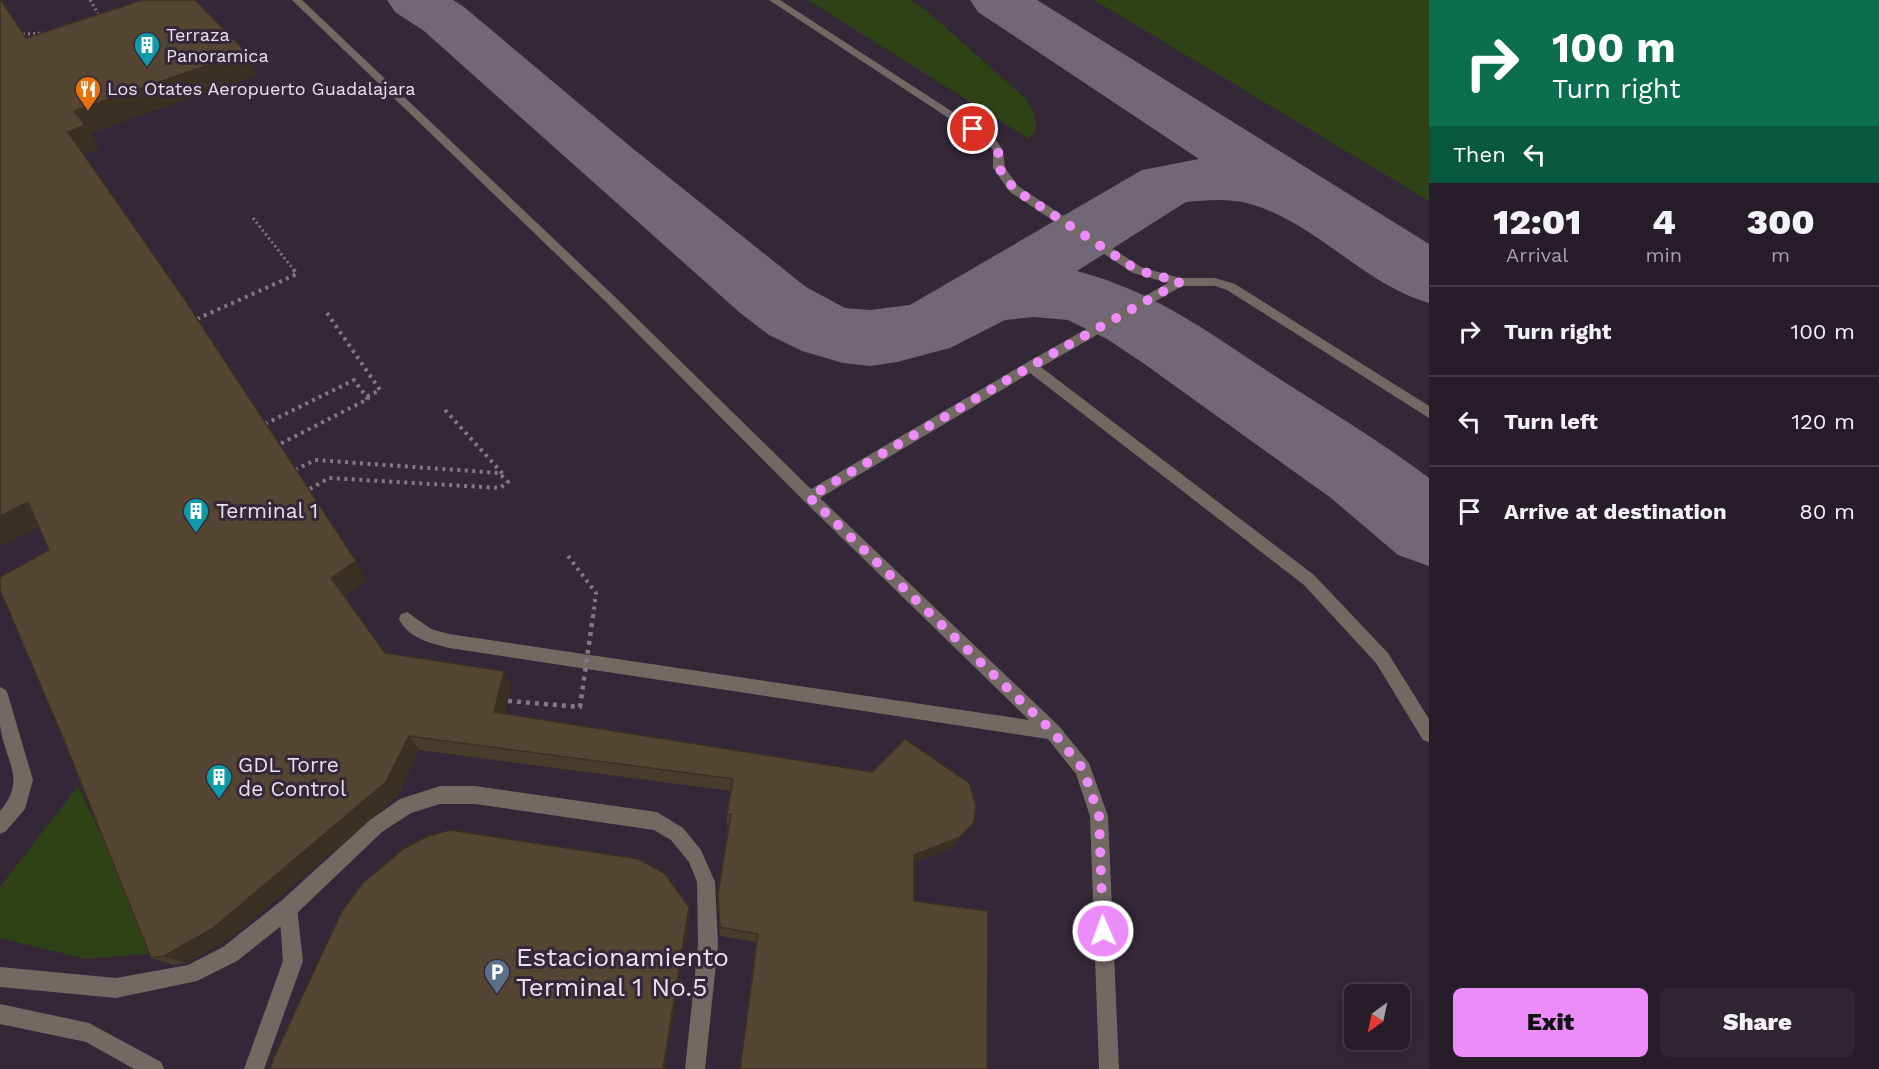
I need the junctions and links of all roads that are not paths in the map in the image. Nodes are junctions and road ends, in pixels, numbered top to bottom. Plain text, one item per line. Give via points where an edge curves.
1 (297, 0) edge
2 (774, 0) edge
3 (1180, 282) junction
4 (1031, 366) junction
5 (1429, 413) edge
6 (809, 497) junction
7 (407, 620) dead end
8 (0, 695) edge
9 (1053, 732) junction
10 (1429, 734) edge
11 (0, 825) edge
12 (288, 908) junction
13 (0, 977) edge
14 (0, 1014) edge
15 (154, 1069) edge
16 (254, 1069) edge
17 (695, 1069) edge
18 (1109, 1069) edge

1 - 6 street via 609,298
2 - 3 street via 992,142 998,150 999,168 1014,189 1137,270
3 - 4 street
3 - 5 street via 1215,282 1231,287
4 - 6 street
4 - 10 street via 1309,580 1382,658
6 - 9 street
7 - 9 street via 426,636 449,641
8 - 11 street via 24,780 19,802
9 - 18 street via 1083,769 1099,816
12 - 13 street via 230,954 190,974 116,988
12 - 16 street via 293,961
12 - 17 street via 376,826 406,805 440,795 475,795 657,821 677,834 695,856 706,882 708,945
14 - 15 street via 88,1033

